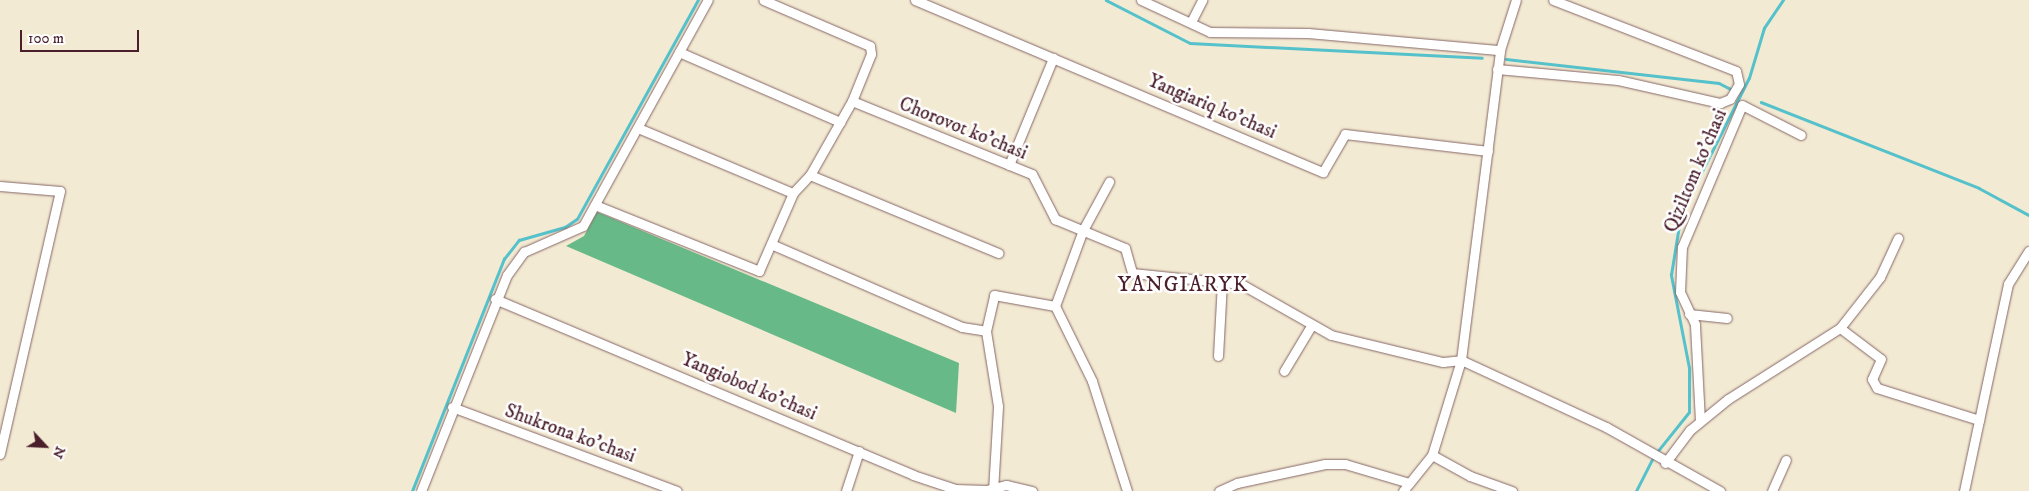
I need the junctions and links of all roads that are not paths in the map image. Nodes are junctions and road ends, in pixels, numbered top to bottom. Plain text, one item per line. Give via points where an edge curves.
1 (708, 0) edge
2 (763, 0) edge
3 (915, 0) edge
4 (1141, 0) edge
5 (1202, 0) edge
6 (1516, 0) edge
7 (1553, 0) edge
8 (1191, 22) junction
9 (1500, 50) junction
10 (679, 52) junction
11 (1053, 58) junction
12 (1497, 69) junction
13 (852, 102) junction
14 (840, 122) junction
15 (638, 128) junction
16 (1801, 135) dead end
17 (1488, 150) junction
18 (1009, 165) junction
19 (810, 175) junction
20 (1108, 182) dead end
21 (0, 186) edge
22 (793, 193) junction
23 (595, 205) junction
24 (1083, 230) junction
25 (1898, 238) dead end
26 (771, 244) junction
27 (2029, 251) edge
28 (998, 253) dead end
29 (1222, 282) junction
30 (495, 299) junction
31 (1055, 306) junction
32 (1689, 314) junction
33 (1726, 318) dead end
34 (1311, 326) junction
35 (1840, 328) junction
36 (986, 331) junction
37 (1218, 356) dead end
38 (1461, 360) junction
39 (1284, 371) dead end
40 (452, 407) junction
41 (1979, 420) junction
42 (1700, 421) junction
43 (2, 437) edge
44 (859, 451) junction
45 (0, 454) edge
46 (1432, 454) junction
47 (1786, 460) dead end
48 (1665, 463) junction
49 (1409, 483) junction
50 (993, 488) edge
51 (421, 491) edge
52 (676, 491) edge
53 (846, 491) edge
54 (1032, 491) edge
55 (1127, 491) edge
56 (1219, 491) edge
57 (1403, 491) edge
58 (1512, 491) edge
59 (1720, 491) edge
60 (1772, 491) edge
61 (1964, 491) edge

1 - 10 street
2 - 13 street via 870,46
3 - 11 street, Yangiariq ko'chasi
4 - 8 street
5 - 8 street
6 - 9 street
7 - 12 street via 1736,71 1740,84 1730,99 1720,103 1618,80
8 - 9 street via 1210,32 1308,33
9 - 12 street
10 - 14 street
10 - 15 street
11 - 17 street, Yangiariq ko'chasi via 1323,172 1345,134
11 - 18 street
12 - 17 street
13 - 14 street
13 - 18 street, Chorovot ko'chasi
14 - 19 street
15 - 22 street
15 - 23 street
16 - 32 street, Qiziltom ko'chasi via 1742,105 1682,247 1680,292
17 - 38 street
18 - 24 street, Chorovot ko'chasi via 1032,174 1055,219
19 - 22 street
19 - 28 street
20 - 24 street
21 - 43 street via 60,191
22 - 26 street
23 - 26 street via 759,271
23 - 30 street via 584,226 571,235 524,252
24 - 29 street, Chorovot ko'chasi via 1125,248 1132,273
24 - 31 street
25 - 35 street via 1880,277
26 - 36 street via 962,327
27 - 41 street via 2008,284
29 - 34 street via 1258,292
29 - 37 street
30 - 40 street
30 - 44 street, Yangiobod ko'chasi
31 - 36 street via 994,295
31 - 55 street via 1092,381
32 - 33 street
32 - 42 street, Qiziltom ko'chasi via 1695,324
34 - 38 street via 1443,362
34 - 39 street
35 - 41 street via 1881,359 1872,380 1877,388
35 - 42 street
36 - 50 street via 998,406
38 - 46 street
38 - 48 street via 1647,449
40 - 51 street
40 - 52 street, Shukrona ko'chasi
41 - 61 street
42 - 48 street
43 - 45 street
44 - 50 street, Yangiobod ko'chasi via 955,489
44 - 53 street
46 - 49 street
46 - 58 street via 1470,476
47 - 60 street
48 - 59 street
49 - 56 street via 1345,464 1326,464 1237,482
49 - 57 street
50 - 54 street

